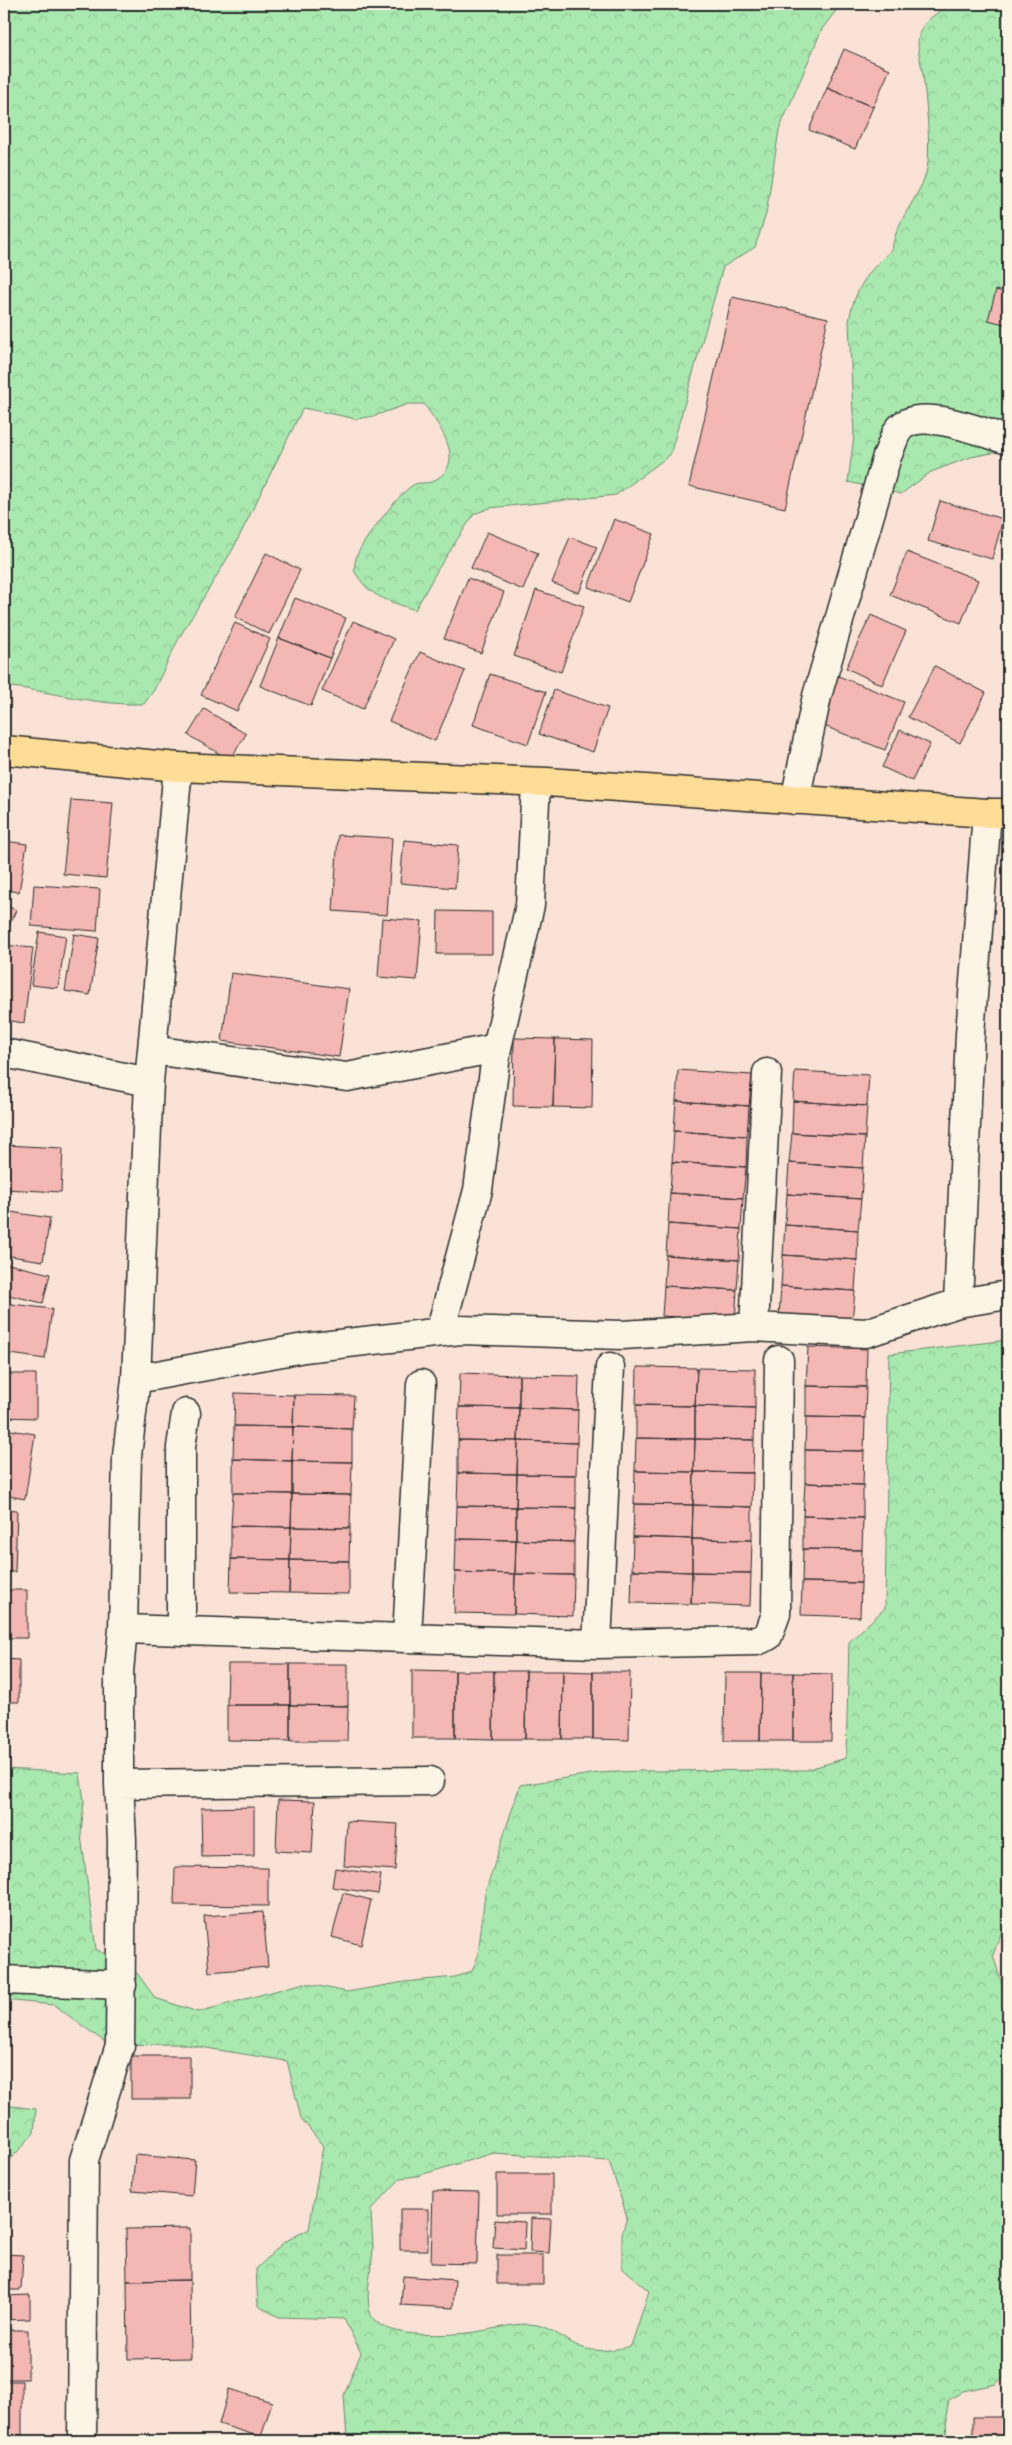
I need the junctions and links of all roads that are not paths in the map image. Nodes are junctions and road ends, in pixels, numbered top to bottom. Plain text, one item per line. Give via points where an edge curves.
1 (1008, 440) edge
2 (4, 750) edge
3 (178, 766) junction
4 (536, 782) junction
5 (795, 800) junction
6 (998, 813) edge
7 (496, 1048) junction
8 (152, 1050) junction
9 (4, 1052) edge
10 (767, 1073) dead end
11 (149, 1082) junction
12 (1008, 1295) edge
13 (958, 1303) junction
14 (754, 1327) junction
15 (440, 1332) junction
16 (779, 1360) dead end
17 (610, 1367) dead end
18 (136, 1380) junction
19 (421, 1384) dead end
20 (186, 1413) dead end
21 (123, 1630) junction
22 (181, 1631) junction
23 (407, 1637) junction
24 (597, 1644) junction
25 (430, 1781) dead end
26 (119, 1784) junction
27 (4, 1980) edge
28 (122, 1984) junction
29 (82, 2441) edge

1 - 5 street via 928,419 899,428 887,456 817,696
2 - 3 main road
3 - 4 main road
3 - 8 street
4 - 5 main road
4 - 7 street via 530,905
5 - 6 main road
6 - 13 street via 970,1034
7 - 8 street via 347,1077
7 - 15 street via 478,1190
8 - 11 street
9 - 11 street
10 - 14 street
11 - 18 street
12 - 13 street
13 - 14 street via 866,1333
14 - 15 street via 622,1335
15 - 18 street via 304,1348
16 - 24 street via 776,1614 768,1636 751,1642
17 - 24 street
18 - 21 street via 127,1456
19 - 23 street
20 - 22 street via 181,1447
21 - 22 street
21 - 26 street via 119,1672
22 - 23 street
23 - 24 street
25 - 26 street
26 - 28 street
27 - 28 street
28 - 29 street via 120,2045 84,2160

